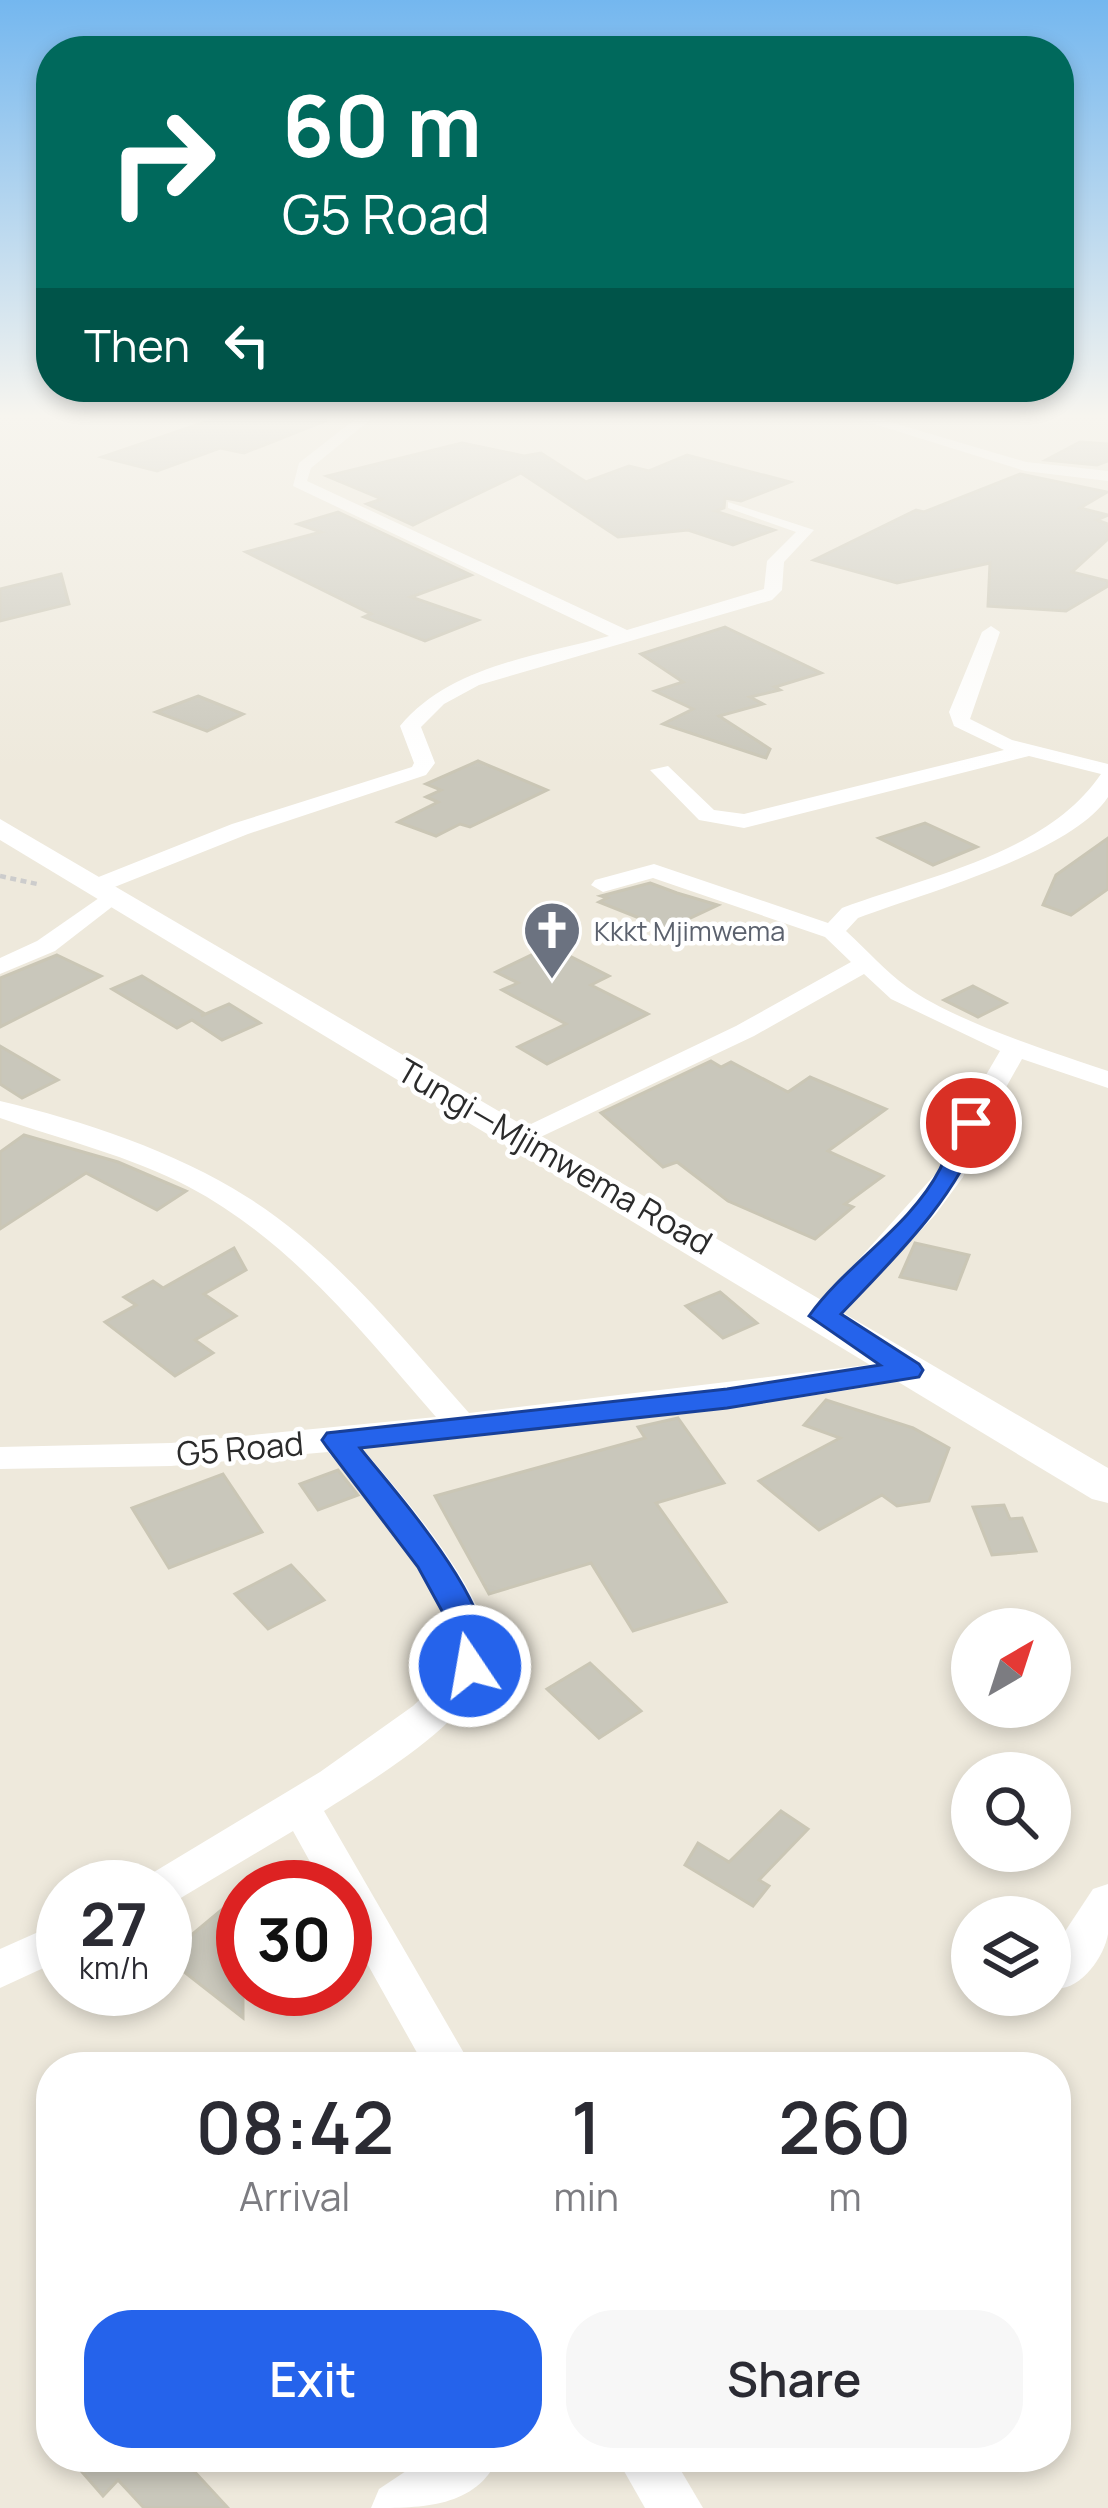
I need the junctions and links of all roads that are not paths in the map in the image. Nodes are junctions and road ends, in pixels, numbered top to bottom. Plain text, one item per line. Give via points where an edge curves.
1 (413, 536) edge
2 (800, 536) edge
3 (991, 632) dead end
4 (627, 637) junction
5 (1029, 750) junction
6 (661, 770) dead end
7 (1108, 774) edge
8 (0, 828) edge
9 (603, 885) dead end
10 (102, 892) junction
11 (833, 932) junction
12 (870, 961) junction
13 (0, 967) edge
14 (1015, 1048) junction
15 (1108, 1080) edge
16 (0, 1109) edge
17 (520, 1136) junction
18 (824, 1316) junction
19 (908, 1370) junction
20 (461, 1425) junction
21 (338, 1440) junction
22 (0, 1458) edge
23 (1108, 1488) edge
24 (301, 1808) junction
25 (192, 1871) edge
26 (1108, 1902) edge
27 (36, 1952) edge
28 (1071, 1958) edge
29 (0, 1969) edge
30 (440, 2052) edge
31 (451, 2472) edge
32 (652, 2472) edge
33 (398, 2508) edge
34 (676, 2508) edge

1 - 4 street
2 - 4 street via 770,566 773,590
3 - 5 street via 961,722
4 - 10 street via 472,681 436,700 410,727 425,763 408,776 240,830
5 - 6 street via 744,821 707,815
5 - 7 street
7 - 11 street via 1090,809 998,858 850,913
8 - 10 street, Tungi—Mjimwema Road
9 - 11 street via 654,871
10 - 13 street via 46,946
10 - 17 street, Tungi—Mjimwema Road
11 - 12 street
12 - 14 street via 900,994
12 - 17 street via 745,1031
14 - 15 street
14 - 18 street via 939,1190
16 - 20 street via 130,1152 222,1195 288,1240
17 - 18 street, Tungi—Mjimwema Road
18 - 19 street, Tungi—Mjimwema Road
19 - 20 street, G5 Road
19 - 23 street, Tungi—Mjimwema Road
20 - 21 street, G5 Road
21 - 22 street, G5 Road
21 - 24 street via 430,1560 465,1622 470,1666 447,1702
24 - 25 street
24 - 30 street
26 - 28 street
27 - 29 street
31 - 33 street
32 - 34 street

